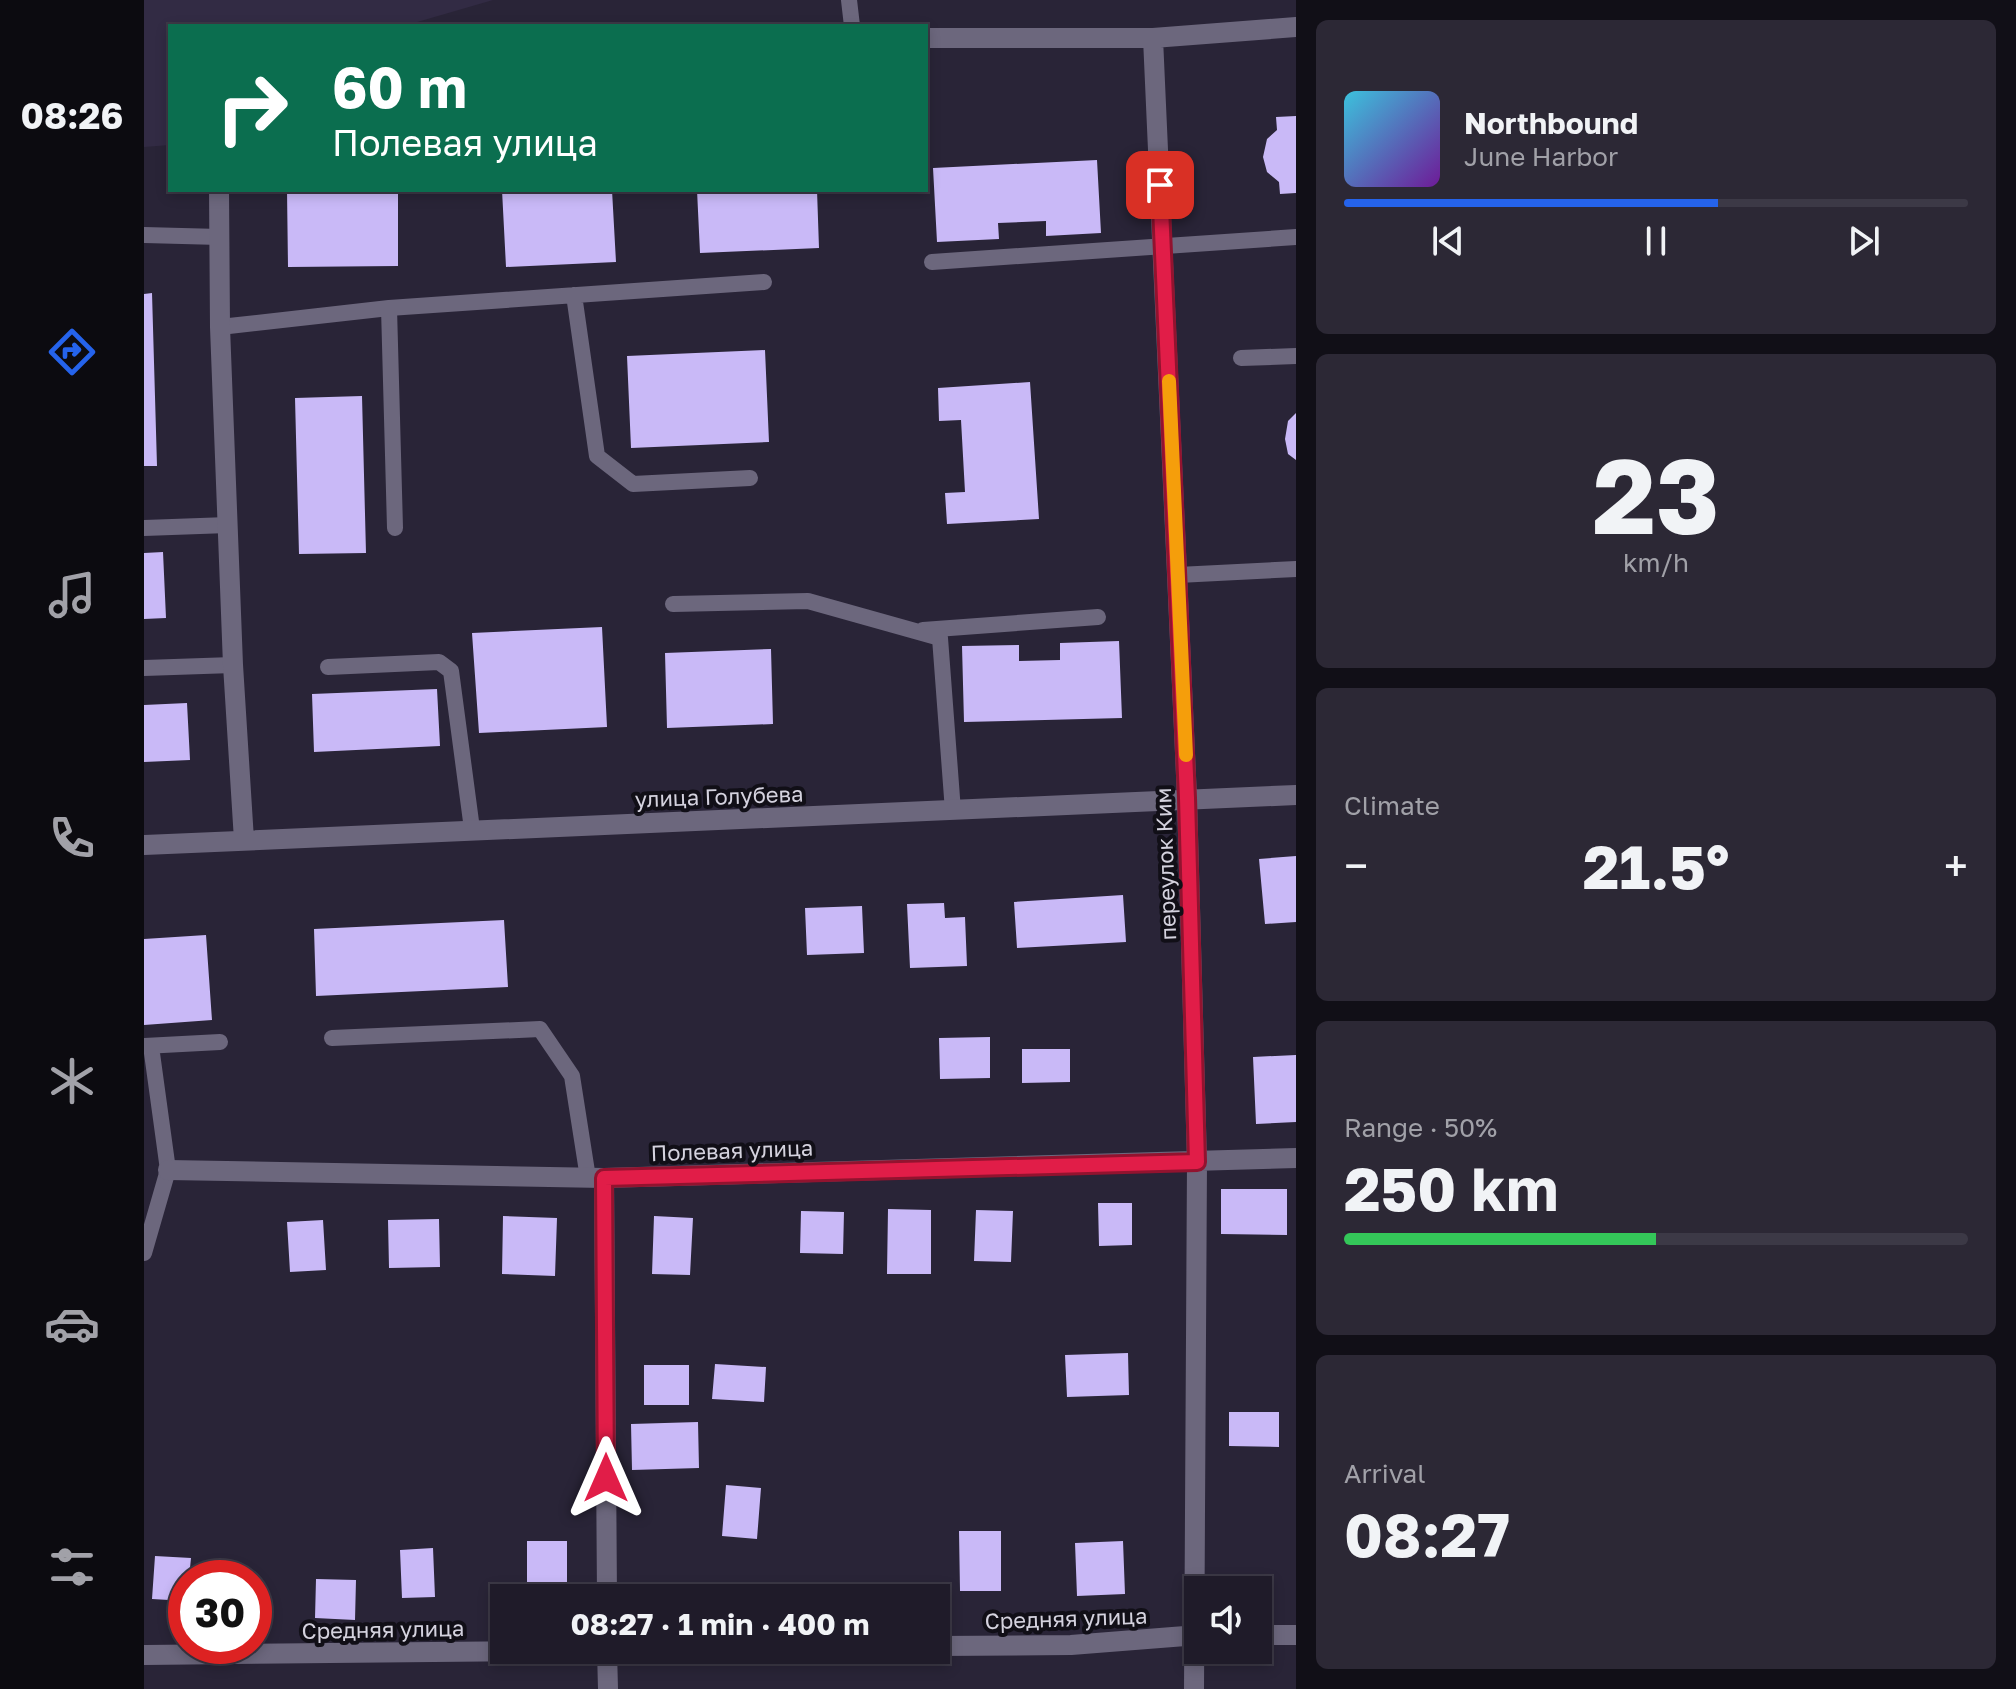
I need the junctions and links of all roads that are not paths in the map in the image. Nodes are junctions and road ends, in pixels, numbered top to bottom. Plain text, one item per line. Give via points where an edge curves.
1 (849, 0) edge
2 (852, 24) edge
3 (1296, 27) edge
4 (928, 38) edge
5 (1153, 38) junction
6 (219, 192) edge
7 (144, 235) edge
8 (220, 237) junction
9 (1296, 237) edge
10 (1163, 244) junction
11 (932, 262) dead end
12 (764, 282) dead end
13 (574, 295) junction
14 (389, 308) junction
15 (220, 327) junction
16 (1296, 356) edge
17 (1241, 358) dead end
18 (750, 478) dead end
19 (228, 525) junction
20 (144, 528) edge
21 (395, 528) dead end
22 (1296, 569) edge
23 (1178, 575) junction
24 (673, 604) dead end
25 (1098, 617) dead end
26 (913, 630) junction
27 (233, 665) junction
28 (328, 667) dead end
29 (144, 668) edge
30 (1296, 795) edge
31 (1187, 798) junction
32 (953, 811) junction
33 (472, 829) junction
34 (244, 840) junction
35 (144, 845) edge
36 (332, 1038) dead end
37 (220, 1042) dead end
38 (147, 1046) edge
39 (1296, 1158) edge
40 (1197, 1162) junction
41 (168, 1170) junction
42 (596, 1178) junction
43 (144, 1253) edge
44 (1196, 1576) edge
45 (607, 1584) edge
46 (1272, 1635) edge
47 (1296, 1635) edge
48 (1184, 1636) edge
49 (950, 1646) edge
50 (490, 1651) edge
51 (145, 1655) edge
52 (607, 1664) edge
53 (1195, 1664) edge
54 (608, 1689) edge
55 (1194, 1689) edge

1 - 2 lane
3 - 5 street
4 - 5 street
5 - 10 street, переулок Ким
6 - 8 street
7 - 8 lane
8 - 15 street
9 - 10 lane
10 - 11 lane
10 - 23 street, переулок Ким
12 - 13 lane
13 - 14 lane
13 - 18 lane via 597,456 633,484
14 - 15 lane
14 - 21 lane
15 - 19 street
16 - 17 lane
19 - 20 lane
19 - 27 street
22 - 23 lane
23 - 31 street, переулок Ким
24 - 26 lane via 808,601
25 - 26 lane
26 - 32 lane via 940,638
27 - 29 lane
27 - 34 street
28 - 33 lane via 439,662 451,671
30 - 31 street, улица Голубева
31 - 32 street, улица Голубева
31 - 40 street, переулок Ким
32 - 33 street, улица Голубева
33 - 34 street, улица Голубева
34 - 35 street, улица Голубева
36 - 42 lane via 540,1029 572,1076
37 - 38 lane
38 - 41 lane
39 - 40 street, Полевая улица
40 - 42 street, Полевая улица
40 - 44 street, переулок Ким
41 - 42 street, Полевая улица
41 - 43 lane
42 - 45 street
46 - 47 street
48 - 49 street, Средняя улица via 1071,1645
50 - 51 street, Средняя улица
52 - 54 street
53 - 55 street, переулок Ким

